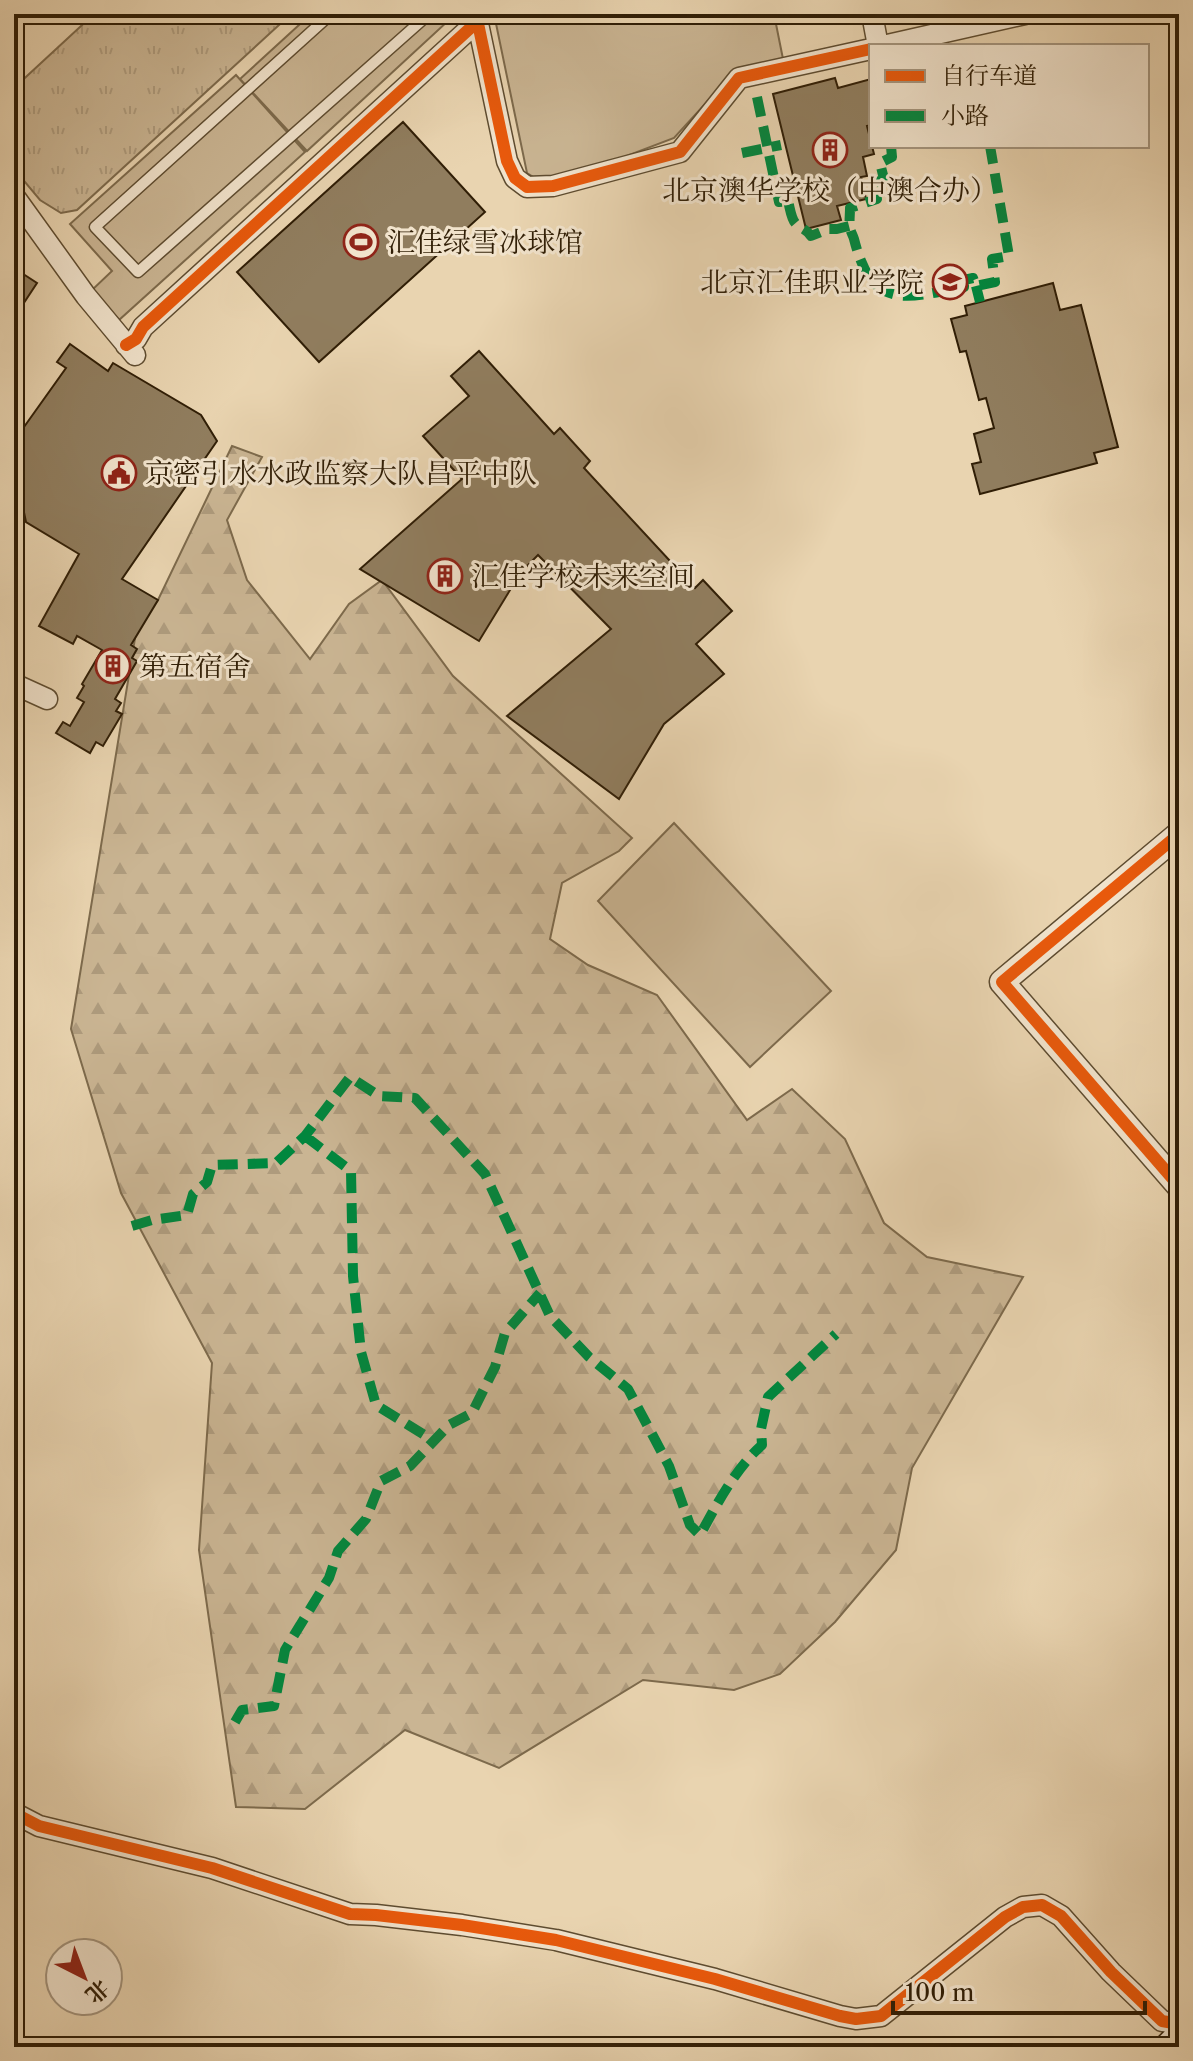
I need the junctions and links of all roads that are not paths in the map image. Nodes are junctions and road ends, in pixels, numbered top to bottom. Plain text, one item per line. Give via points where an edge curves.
1 (331, 14) edge
2 (429, 14) edge
3 (872, 14) edge
4 (1025, 14) edge
5 (477, 17) edge
6 (880, 44) edge
7 (890, 44) edge
8 (869, 49) edge
9 (14, 196) edge
10 (14, 684) edge
11 (47, 699) dead end
12 (1179, 834) edge
13 (1179, 1186) edge
14 (14, 1813) edge
15 (1179, 2024) edge
16 (1179, 2037) edge
17 (1169, 2047) edge

1 - 2 lane via 95,227 138,272
3 - 6 street
4 - 7 street
5 - 8 street via 507,161 515,178 527,187 553,186 680,152 739,78
5 - 9 street via 143,327 131,350
10 - 11 street
12 - 13 street via 1002,982
14 - 15 street via 39,1826 212,1868 350,1914 556,1940 856,2019 881,2016 1005,1917 1042,1905 1061,1916 1162,2021
16 - 17 main road

